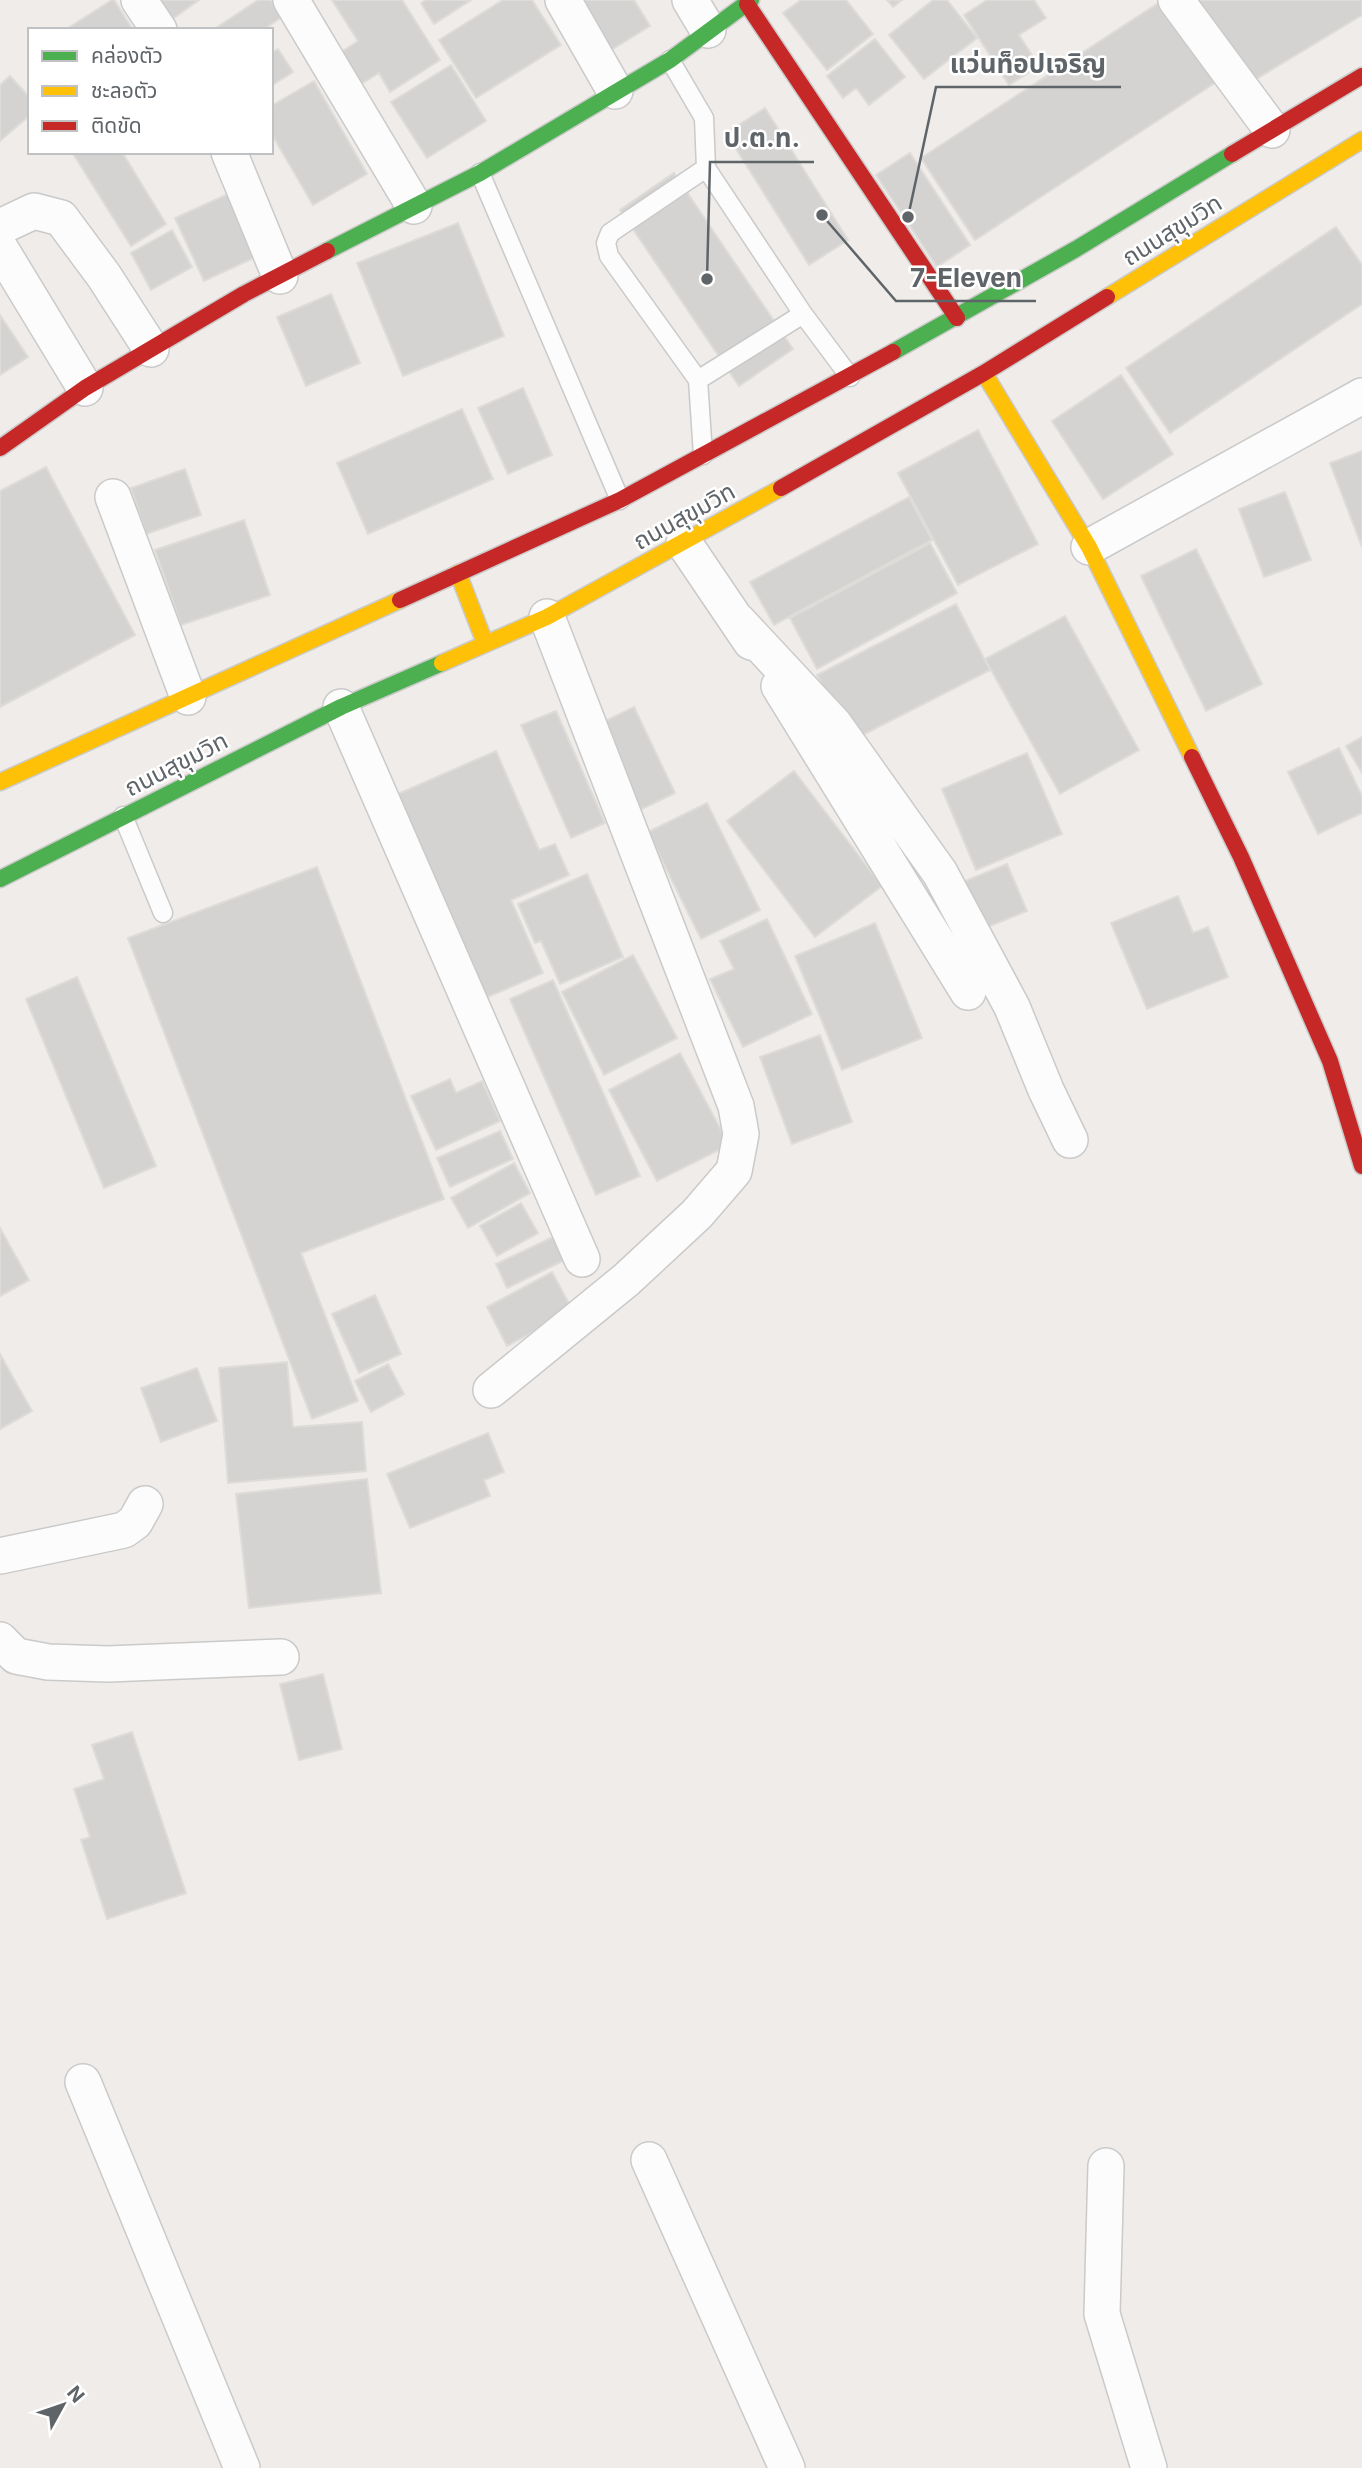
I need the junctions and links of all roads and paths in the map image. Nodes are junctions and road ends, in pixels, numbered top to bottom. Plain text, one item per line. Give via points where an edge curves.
1 (139, 0) edge
2 (291, 0) edge
3 (563, 0) edge
4 (690, 0) edge
5 (1176, 0) edge
6 (749, 2) edge
7 (158, 28) edge
8 (708, 30) junction
9 (670, 60) junction
10 (1362, 76) edge
11 (615, 91) junction
12 (1272, 130) junction
13 (1362, 140) edge
14 (230, 154) edge
15 (706, 168) junction
16 (480, 173) junction
17 (414, 206) junction
18 (0, 227) edge
19 (0, 248) edge
20 (279, 276) junction
21 (803, 314) junction
22 (957, 318) junction
23 (151, 349) junction
24 (984, 373) junction
25 (850, 377) junction
26 (698, 380) junction
27 (85, 388) junction
28 (1362, 396) edge
29 (0, 448) edge
30 (703, 455) junction
31 (113, 496) dead end
32 (621, 500) junction
33 (684, 543) junction
34 (1089, 547) junction
35 (458, 573) junction
36 (547, 617) junction
37 (738, 621) junction
38 (485, 643) junction
39 (188, 697) junction
40 (341, 708) junction
41 (0, 782) edge
42 (123, 816) junction
43 (0, 879) edge
44 (163, 913) dead end
45 (968, 992) dead end
46 (1070, 1140) dead end
47 (1362, 1166) edge
48 (582, 1258) dead end
49 (491, 1390) dead end
50 (145, 1504) dead end
51 (0, 1556) edge
52 (0, 1640) edge
53 (281, 1657) dead end
54 (83, 2082) dead end
55 (649, 2160) dead end
56 (1106, 2166) dead end
57 (242, 2468) edge
58 (787, 2468) edge
59 (1149, 2468) edge

1 - 7 street
2 - 17 street
3 - 11 street
4 - 8 street
5 - 12 street
6 - 8 main road
6 - 22 main road
8 - 9 main road
9 - 11 main road
9 - 15 lane via 704,118
10 - 12 main road, ถนนสุขุมวิท
11 - 16 main road
12 - 22 main road, ถนนสุขุมวิท
13 - 24 main road, ถนนสุขุมวิท
14 - 20 street
15 - 21 lane
15 - 26 lane via 610,233 606,243 609,256
16 - 17 main road
16 - 32 lane
17 - 20 main road
18 - 23 street via 34,211 61,218
19 - 27 street
20 - 23 main road
21 - 25 lane
21 - 26 lane
22 - 25 main road, ถนนสุขุมวิท
23 - 27 main road
24 - 33 main road, ถนนสุขุมวิท
24 - 34 main road
25 - 30 main road, ถนนสุขุมวิท
26 - 30 lane
27 - 29 main road
28 - 34 street
30 - 32 main road, ถนนสุขุมวิท
31 - 39 street
32 - 35 main road, ถนนสุขุมวิท
33 - 36 main road, ถนนสุขุมวิท
33 - 37 street
34 - 47 main road via 1241,857 1330,1061
35 - 38 main road
35 - 39 main road, ถนนสุขุมวิท
36 - 38 main road, ถนนสุขุมวิท
36 - 49 street via 736,1106 741,1135 734,1171 697,1214 626,1280
37 - 45 street
37 - 46 street via 834,724 940,873 1012,1007
38 - 40 main road, ถนนสุขุมวิท
39 - 41 main road, ถนนสุขุมวิท
40 - 42 main road, ถนนสุขุมวิท
40 - 48 street
42 - 43 main road, ถนนสุขุมวิท
42 - 44 lane
50 - 51 street via 124,1530
52 - 53 street via 16,1656 48,1662
54 - 57 street
55 - 58 street
56 - 59 street via 1101,2314

